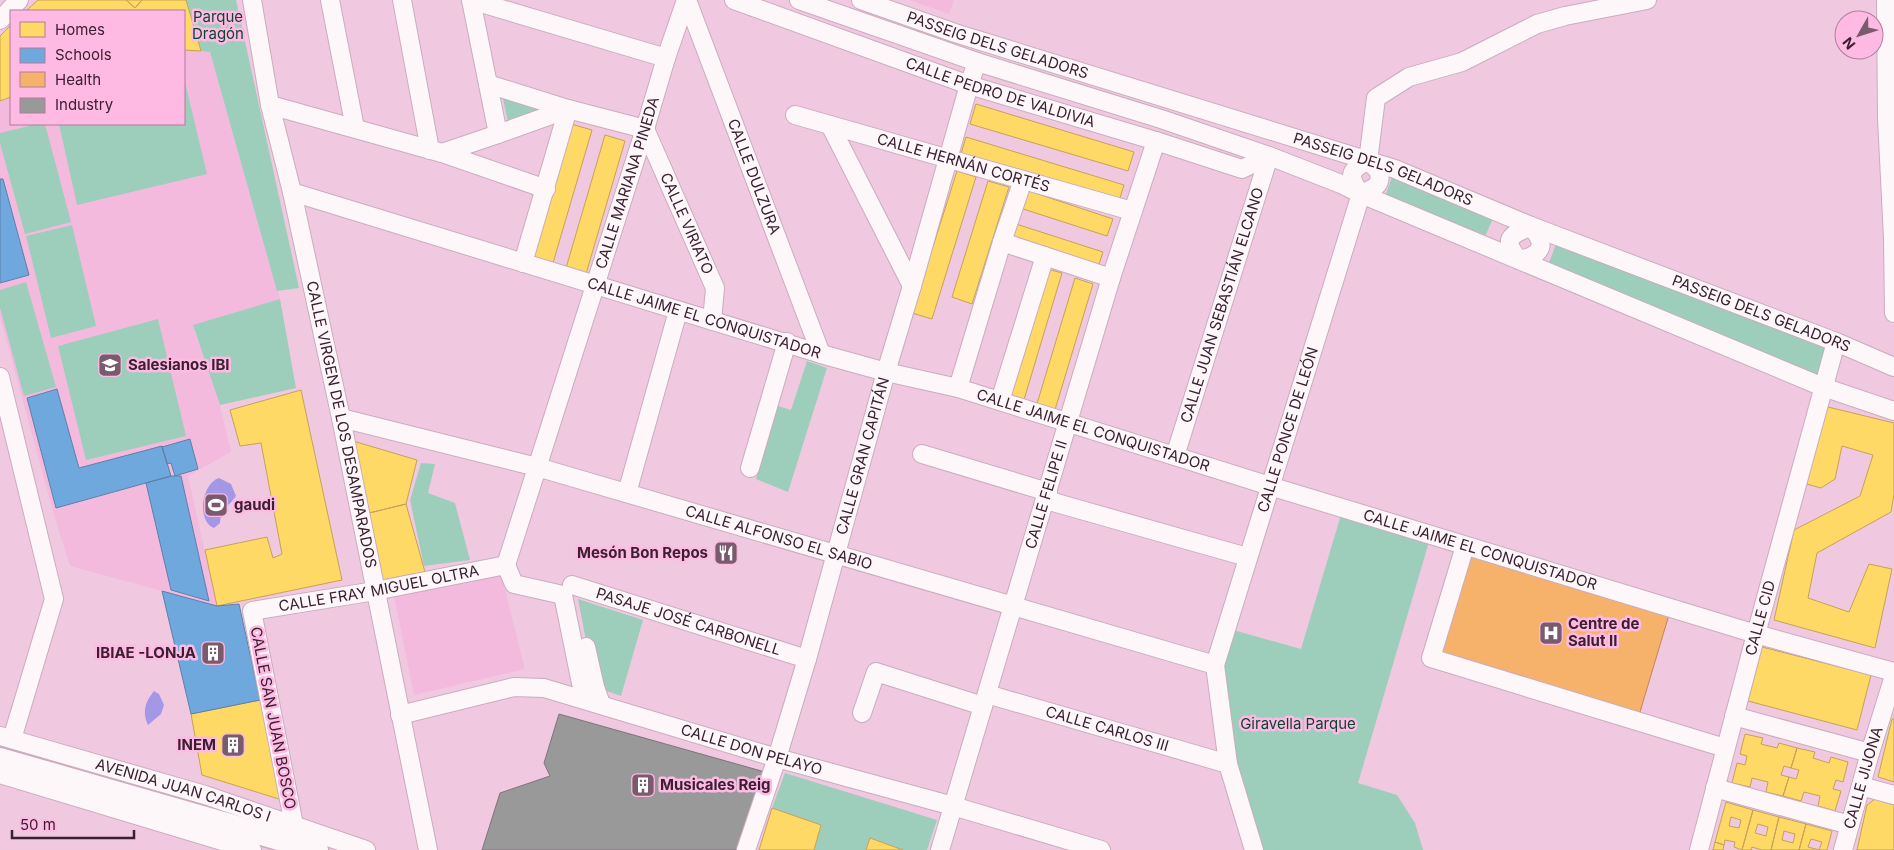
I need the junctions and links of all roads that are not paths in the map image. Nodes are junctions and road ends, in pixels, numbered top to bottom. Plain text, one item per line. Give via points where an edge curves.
1 (19, 0) edge
2 (252, 0) edge
3 (330, 0) edge
4 (402, 0) edge
5 (471, 0) edge
6 (687, 0) edge
7 (734, 0) edge
8 (799, 0) edge
9 (861, 0) edge
10 (1647, 0) edge
11 (1886, 0) edge
12 (0, 20) edge
13 (666, 58) junction
14 (977, 62) junction
15 (488, 84) junction
16 (969, 85) junction
17 (270, 105) junction
18 (568, 109) junction
19 (795, 115) dead end
20 (1890, 122) edge
21 (830, 125) junction
22 (355, 128) junction
23 (645, 129) junction
24 (498, 134) junction
25 (1156, 141) junction
26 (436, 151) junction
27 (1269, 156) junction
28 (948, 159) junction
29 (1368, 161) junction
30 (1023, 180) junction
31 (546, 189) junction
32 (292, 192) junction
33 (1361, 194) junction
34 (1132, 211) junction
35 (1531, 226) junction
36 (1894, 238) edge
37 (1002, 242) junction
38 (1045, 256) junction
39 (1519, 260) junction
40 (523, 263) junction
41 (1111, 278) junction
42 (596, 285) junction
43 (912, 286) junction
44 (678, 311) junction
45 (1894, 314) edge
46 (712, 321) junction
47 (787, 342) junction
48 (1836, 342) junction
49 (821, 354) junction
50 (1894, 367) edge
51 (886, 372) junction
52 (0, 377) edge
53 (1823, 387) junction
54 (958, 388) junction
55 (1000, 401) junction
56 (1894, 411) edge
57 (341, 418) junction
58 (1068, 423) junction
59 (922, 454) dead end
60 (1175, 456) junction
61 (537, 467) junction
62 (750, 468) dead end
63 (1270, 486) junction
64 (627, 493) junction
65 (1047, 496) junction
66 (1465, 546) junction
67 (836, 554) junction
68 (1247, 557) junction
69 (506, 565) junction
70 (375, 591) junction
71 (1014, 606) junction
72 (252, 611) joint
73 (1756, 634) junction
74 (807, 659) junction
75 (1215, 665) junction
76 (1894, 672) edge
77 (1894, 676) edge
78 (584, 698) junction
79 (985, 700) junction
80 (601, 704) junction
81 (862, 713) dead end
82 (400, 715) junction
83 (1734, 716) junction
84 (6, 737) edge
85 (1725, 748) junction
86 (1870, 753) junction
87 (777, 758) junction
88 (0, 759) edge
89 (1228, 764) junction
90 (0, 774) edge
91 (1861, 786) junction
92 (1715, 788) junction
93 (1894, 795) edge
94 (953, 806) junction
95 (1850, 825) junction
96 (292, 834) junction
97 (252, 850) edge
98 (317, 850) edge
99 (366, 850) edge
100 (428, 850) edge
101 (746, 850) edge
102 (940, 850) edge
103 (1101, 850) edge
104 (1254, 850) edge
105 (1699, 850) edge
106 (1843, 850) edge

1 - 12 street
2 - 17 street, CALLE VIRGEN DE LOS DESAMPARADOS
3 - 22 street
4 - 26 street
5 - 13 street
5 - 15 street
6 - 13 street, CALLE MARIANA PINEDA
6 - 49 street, CALLE DULZURA
7 - 16 street, CALLE PEDRO DE VALDIVIA
8 - 14 street
9 - 29 street, PASSEIG DELS GELADORS via 954,33
10 - 29 street via 1537,24 1462,62 1409,76 1376,98
11 - 20 street
13 - 23 street, CALLE MARIANA PINEDA
14 - 16 street, CALLE GRAN CAPITÁN
14 - 27 street
15 - 18 street
15 - 24 street
16 - 25 street, CALLE PEDRO DE VALDIVIA
16 - 28 street, CALLE GRAN CAPITÁN
17 - 22 street
17 - 32 street, CALLE VIRGEN DE LOS DESAMPARADOS
18 - 23 street
18 - 24 street
18 - 31 street
19 - 21 street, CALLE HERNÁN CORTÉS
20 - 36 street
21 - 28 street, CALLE HERNÁN CORTÉS
21 - 43 street
22 - 26 street
23 - 42 street, CALLE MARIANA PINEDA
23 - 46 street, CALLE VIRIATO via 715,288
24 - 26 street
25 - 27 street, CALLE PEDRO DE VALDIVIA via 1242,169
25 - 34 street, CALLE FELIPE II
26 - 31 street
27 - 33 street
27 - 60 street, CALLE JUAN SEBASTIÁN ELCANO
28 - 30 street, CALLE HERNÁN CORTÉS
28 - 43 street, CALLE GRAN CAPITÁN
29 - 33 street via 1378,170 1380,180 1375,188
29 - 35 street, PASSEIG DELS GELADORS via 1395,169
30 - 34 street, CALLE HERNÁN CORTÉS
30 - 37 street
31 - 40 street
32 - 40 street, CALLE JAIME EL CONQUISTADOR
32 - 57 street, CALLE VIRGEN DE LOS DESAMPARADOS
33 - 39 street
33 - 63 street, CALLE PONCE DE LEÓN
34 - 41 street, CALLE FELIPE II
35 - 39 street via 1540,240 1539,249 1534,257
35 - 48 street, PASSEIG DELS GELADORS
36 - 45 street
37 - 38 street
37 - 54 street
38 - 41 street
38 - 55 street
39 - 53 street
40 - 42 street, CALLE JAIME EL CONQUISTADOR
41 - 58 street, CALLE FELIPE II
42 - 44 street, CALLE JAIME EL CONQUISTADOR
42 - 61 street, CALLE MARIANA PINEDA
43 - 51 street, CALLE GRAN CAPITÁN
44 - 46 street, CALLE JAIME EL CONQUISTADOR
44 - 64 street
46 - 47 street, CALLE JAIME EL CONQUISTADOR
47 - 49 street, CALLE JAIME EL CONQUISTADOR
47 - 62 street
48 - 50 street, PASSEIG DELS GELADORS
48 - 53 street, CALLE CID
49 - 51 street, CALLE JAIME EL CONQUISTADOR
51 - 54 street, CALLE JAIME EL CONQUISTADOR
51 - 67 street, CALLE GRAN CAPITÁN
52 - 84 street via 54,599
53 - 56 street
53 - 73 street, CALLE CID
54 - 55 street, CALLE JAIME EL CONQUISTADOR
55 - 58 street, CALLE JAIME EL CONQUISTADOR
57 - 61 street, CALLE ALFONSO EL SABIO
57 - 70 street, CALLE VIRGEN DE LOS DESAMPARADOS
58 - 60 street, CALLE JAIME EL CONQUISTADOR
58 - 65 street, CALLE FELIPE II
59 - 65 street
60 - 63 street, CALLE JAIME EL CONQUISTADOR
61 - 64 street, CALLE ALFONSO EL SABIO
61 - 69 street, CALLE MARIANA PINEDA
63 - 66 street, CALLE JAIME EL CONQUISTADOR
63 - 68 street, CALLE PONCE DE LEÓN
64 - 67 street, CALLE ALFONSO EL SABIO
65 - 68 street
65 - 71 street, CALLE FELIPE II
66 - 73 street, CALLE JAIME EL CONQUISTADOR
66 - 85 street via 1431,658
67 - 71 street, CALLE ALFONSO EL SABIO
67 - 74 street, CALLE GRAN CAPITÁN
68 - 75 street, CALLE PONCE DE LEÓN
69 - 70 street, CALLE FRAY MIGUEL OLTRA
69 - 78 street via 514,584 563,595
70 - 72 street, CALLE FRAY MIGUEL OLTRA
70 - 82 street, CALLE VIRGEN DE LOS DESAMPARADOS
71 - 75 street, CALLE ALFONSO EL SABIO
71 - 79 street, CALLE FELIPE II
72 - 96 street, CALLE SAN JUAN BOSCO
73 - 76 street, CALLE JAIME EL CONQUISTADOR
73 - 83 street, CALLE CID
74 - 80 street, PASAJE JOSÉ CARBONELL via 572,586
74 - 87 street, CALLE GRAN CAPITÁN
75 - 89 street
77 - 86 street, CALLE JIJONA
78 - 80 street, CALLE DON PELAYO
78 - 82 street, CALLE DON PELAYO via 544,688 514,687
79 - 81 street, CALLE CARLOS III via 876,672
79 - 89 street, CALLE CARLOS III
79 - 94 street, CALLE FELIPE II
80 - 87 street, CALLE DON PELAYO
82 - 100 street, CALLE VIRGEN DE LOS DESAMPARADOS
83 - 85 street, CALLE CID
83 - 86 street
84 - 96 street, AVENIDA JUAN CARLOS I via 205,795
85 - 92 street, CALLE CID
86 - 91 street, CALLE JIJONA
87 - 94 street, CALLE DON PELAYO
87 - 101 street, CALLE GRAN CAPITÁN
88 - 96 main road, AVENIDA JUAN CARLOS I
89 - 104 street
90 - 97 street
91 - 93 street
91 - 95 street, CALLE JIJONA
92 - 95 street
92 - 105 street, CALLE CID
94 - 102 street, CALLE FELIPE II
94 - 103 street, CALLE DON PELAYO
95 - 106 street, CALLE JIJONA
96 - 98 main road, AVENIDA JUAN CARLOS I
96 - 99 street, AVENIDA JUAN CARLOS I

